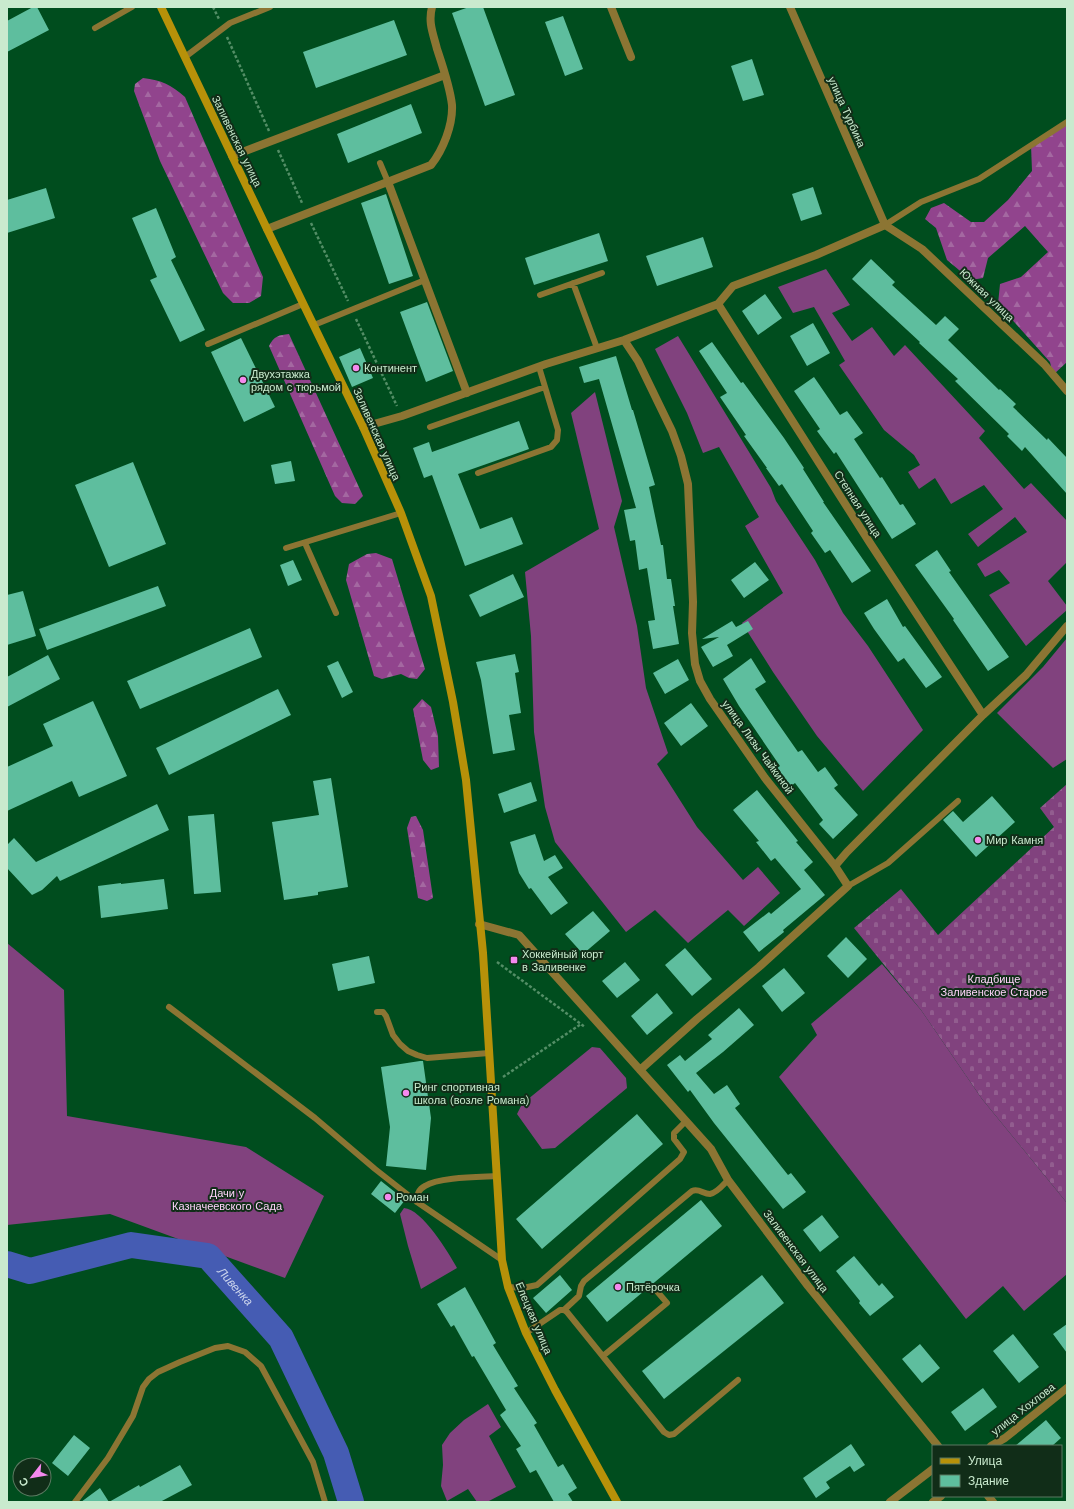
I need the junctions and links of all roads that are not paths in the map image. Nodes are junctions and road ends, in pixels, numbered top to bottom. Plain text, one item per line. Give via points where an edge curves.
1 (132, 7) edge
2 (161, 7) edge
3 (270, 7) edge
4 (432, 7) edge
5 (611, 7) edge
6 (790, 7) edge
7 (95, 28) dead end
8 (185, 57) junction
9 (631, 57) dead end
10 (445, 75) junction
11 (1067, 122) edge
12 (232, 156) junction
13 (380, 162) dead end
14 (388, 182) junction
15 (884, 225) junction
16 (267, 229) junction
17 (602, 273) dead end
18 (425, 280) junction
19 (573, 283) junction
20 (540, 294) dead end
21 (303, 304) junction
22 (718, 304) junction
23 (314, 325) junction
24 (624, 340) junction
25 (208, 344) dead end
26 (597, 348) junction
27 (539, 367) junction
28 (545, 387) junction
29 (1067, 391) edge
30 (467, 393) junction
31 (363, 427) junction
32 (430, 427) dead end
33 (478, 473) dead end
34 (402, 514) junction
35 (305, 543) junction
36 (286, 548) dead end
37 (336, 613) dead end
38 (1067, 626) edge
39 (983, 715) junction
40 (958, 801) dead end
41 (835, 866) junction
42 (848, 886) junction
43 (479, 924) junction
44 (169, 1007) dead end
45 (377, 1012) dead end
46 (489, 1053) junction
47 (640, 1070) junction
48 (686, 1121) junction
49 (496, 1176) junction
50 (728, 1180) junction
51 (417, 1202) junction
52 (502, 1260) junction
53 (508, 1287) junction
54 (655, 1289) dead end
55 (564, 1310) junction
56 (526, 1333) junction
57 (603, 1356) junction
58 (738, 1380) dead end
59 (1067, 1388) edge
60 (937, 1445) edge
61 (993, 1445) edge
62 (932, 1470) edge
63 (75, 1502) edge
64 (325, 1502) edge
65 (617, 1502) edge
66 (890, 1502) edge

1 - 7 lane
2 - 8 street, Заливенская улица
3 - 8 lane via 230,23
4 - 10 street via 430,24
5 - 9 street
6 - 15 street, улица Турбина
8 - 12 street, Заливенская улица
10 - 12 street
10 - 14 street via 452,105 451,119 436,159 431,165
11 - 15 lane via 979,179 921,202
12 - 16 street, Заливенская улица
13 - 14 lane
14 - 16 street
14 - 18 street
15 - 22 street via 816,255 733,286
15 - 29 street, Южная улица via 922,249 1044,364
16 - 21 street, Заливенская улица
17 - 19 lane
18 - 23 lane
18 - 30 street
19 - 20 lane
19 - 26 lane
21 - 23 street, Заливенская улица
21 - 25 lane
22 - 24 street
22 - 39 street, Степная улица
23 - 31 street, Заливенская улица
24 - 26 street
24 - 41 street, улица Лизы Чайкиной via 638,361 672,430 688,484 692,633 695,664 700,682 765,778
26 - 27 street
27 - 28 lane
27 - 30 street
28 - 32 lane
28 - 33 lane via 558,430 554,444
30 - 31 street
31 - 34 street, Заливенская улица
34 - 35 lane
34 - 43 street, Заливенская улица via 431,596 453,702 466,780
35 - 36 lane
35 - 37 lane
38 - 39 street via 1026,675
39 - 41 street
40 - 42 lane via 888,863
41 - 42 street, улица Лизы Чайкиной
42 - 47 street
43 - 46 street, Елецкая улица
43 - 47 street, Заливенская улица via 519,935
44 - 51 lane via 315,1118
45 - 46 lane via 383,1012 386,1016 393,1035 400,1044 417,1055 427,1058
46 - 49 street, Елецкая улица
47 - 48 street, Заливенская улица
48 - 50 street, Заливенская улица via 711,1149
48 - 53 lane via 674,1133 674,1139 684,1152 680,1159 537,1285 523,1288
49 - 51 lane via 433,1182 423,1186 416,1197
49 - 52 street, Елецкая улица
50 - 55 lane via 710,1194 692,1191 584,1281 579,1296
50 - 60 street, Заливенская улица via 808,1286
51 - 52 lane
52 - 53 street, Елецкая улица
53 - 56 street, Елецкая улица
54 - 57 lane via 667,1303
55 - 56 lane via 560,1310
55 - 57 lane
56 - 65 street, Елецкая улица
57 - 58 lane via 669,1435 674,1434
59 - 61 street, улица Хохлова
62 - 66 street
63 - 64 lane via 108,1458 133,1416 148,1379 180,1362 215,1348 228,1346 245,1352 261,1366 313,1462

